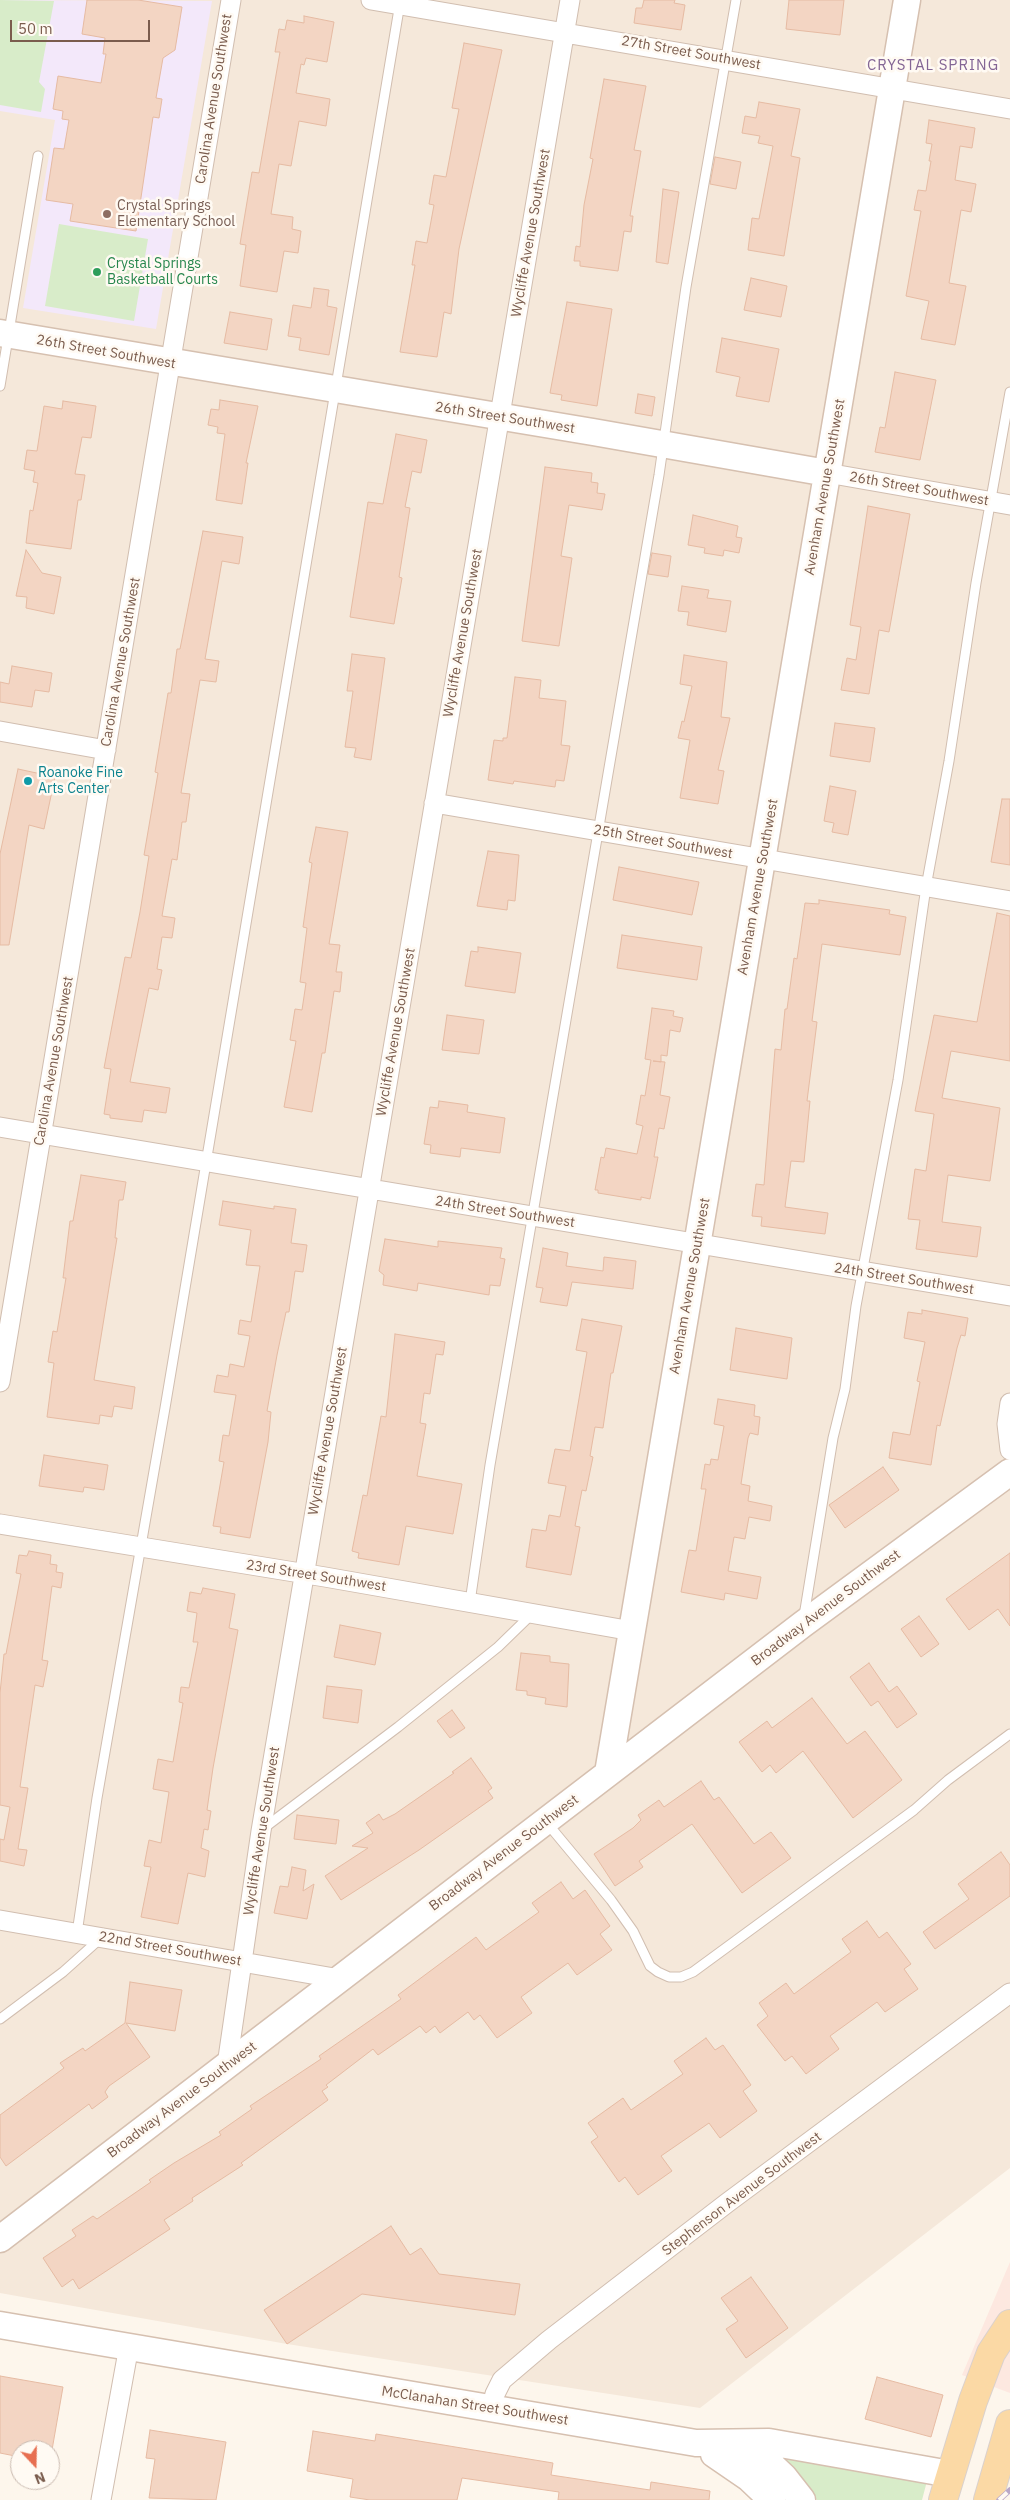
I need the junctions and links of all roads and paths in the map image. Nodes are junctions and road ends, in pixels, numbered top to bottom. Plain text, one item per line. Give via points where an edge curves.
1 (231, 0) edge
2 (372, 0) edge
3 (570, 0) edge
4 (736, 0) edge
5 (907, 0) edge
6 (400, 2) edge
7 (565, 32) junction
8 (725, 59) junction
9 (892, 88) junction
10 (1010, 109) edge
11 (38, 156) dead end
12 (5, 334) edge
13 (171, 363) junction
14 (0, 386) edge
15 (334, 390) junction
16 (1010, 392) edge
17 (500, 417) junction
18 (664, 444) junction
19 (827, 473) junction
20 (991, 502) junction
21 (1010, 505) edge
22 (0, 731) edge
23 (106, 750) junction
24 (434, 803) junction
25 (598, 831) junction
26 (762, 859) junction
27 (926, 887) junction
28 (1010, 901) edge
29 (0, 1127) edge
30 (42, 1134) junction
31 (204, 1163) junction
32 (369, 1190) junction
33 (534, 1217) junction
34 (697, 1244) junction
35 (863, 1272) junction
36 (1010, 1296) edge
37 (0, 1382) edge
38 (1010, 1404) edge
39 (1010, 1450) edge
40 (1010, 1472) edge
41 (0, 1524) edge
42 (140, 1548) junction
43 (304, 1574) junction
44 (470, 1602) junction
45 (533, 1613) junction
46 (803, 1624) junction
47 (632, 1631) junction
48 (1010, 1734) edge
49 (608, 1773) junction
50 (546, 1821) junction
51 (261, 1831) junction
52 (0, 1920) edge
53 (77, 1933) junction
54 (103, 1937) junction
55 (241, 1961) junction
56 (340, 1979) junction
57 (1010, 1993) edge
58 (0, 2019) edge
59 (227, 2065) junction
60 (0, 2239) edge
61 (1010, 2324) edge
62 (0, 2325) edge
63 (129, 2346) junction
64 (491, 2410) junction
65 (1010, 2424) edge
66 (696, 2443) junction
67 (950, 2474) junction
68 (101, 2500) edge
69 (772, 2500) edge
70 (802, 2500) edge
71 (943, 2500) edge
72 (988, 2500) edge

1 - 13 street, Carolina Avenue Southwest
2 - 6 street, 27th Street Southwest
3 - 7 street, Wycliffe Avenue Southwest
4 - 8 lane
5 - 9 street, Avenham Avenue Southwest
6 - 7 street, 27th Street Southwest
6 - 15 lane
7 - 8 street, 27th Street Southwest
7 - 17 street, Wycliffe Avenue Southwest
8 - 9 street, 27th Street Southwest
8 - 18 lane via 686,287
9 - 10 street, 27th Street Southwest
9 - 19 street, Avenham Avenue Southwest
11 - 12 lane
12 - 13 street, 26th Street Southwest
12 - 14 lane
13 - 15 street, 26th Street Southwest
13 - 23 street, Carolina Avenue Southwest
15 - 17 street, 26th Street Southwest
15 - 31 lane
16 - 20 lane
17 - 18 street, 26th Street Southwest
17 - 24 street, Wycliffe Avenue Southwest
18 - 19 street, 26th Street Southwest
18 - 25 lane
19 - 20 street, 26th Street Southwest
19 - 26 street, Avenham Avenue Southwest
20 - 21 street, 26th Street Southwest
20 - 27 lane
22 - 23 street
23 - 30 street, Carolina Avenue Southwest
24 - 25 street, 25th Street Southwest
24 - 32 street, Wycliffe Avenue Southwest
25 - 26 street, 25th Street Southwest
25 - 33 lane
26 - 27 street, 25th Street Southwest
26 - 34 street, Avenham Avenue Southwest
27 - 28 street, 25th Street Southwest
27 - 35 lane via 898,1080
29 - 30 street, 24th Street Southwest
30 - 31 street, 24th Street Southwest
30 - 37 street, Carolina Avenue Southwest
31 - 32 street, 24th Street Southwest
31 - 42 lane
32 - 33 street, 24th Street Southwest
32 - 43 street, Wycliffe Avenue Southwest
33 - 34 street, 24th Street Southwest
33 - 44 lane via 490,1465
34 - 35 street, 24th Street Southwest
34 - 47 street, Avenham Avenue Southwest
35 - 36 street, 24th Street Southwest
35 - 46 lane
38 - 39 street via 1006,1424
40 - 46 street, Broadway Avenue Southwest
41 - 42 street, 23rd Street Southwest
42 - 43 street, 23rd Street Southwest
42 - 53 lane
43 - 44 street, 23rd Street Southwest
43 - 51 street, Wycliffe Avenue Southwest
44 - 45 street, 23rd Street Southwest
45 - 47 street, 23rd Street Southwest
45 - 51 lane via 498,1647 421,1709
46 - 49 street, Broadway Avenue Southwest
47 - 49 street, Avenham Avenue Southwest
48 - 50 lane via 914,1810 693,1972 681,1977 669,1977 650,1966 633,1932 611,1900
49 - 50 street, Broadway Avenue Southwest
50 - 56 street, Broadway Avenue Southwest
51 - 55 street, Wycliffe Avenue Southwest
52 - 53 street, 22nd Street Southwest
53 - 54 street, 22nd Street Southwest
54 - 55 street, 22nd Street Southwest
54 - 58 lane
55 - 56 street, 22nd Street Southwest
55 - 59 street, Wycliffe Avenue Southwest
56 - 59 street, Broadway Avenue Southwest
57 - 64 street, Stephenson Avenue Southwest via 549,2340 502,2380 494,2394
59 - 60 street, Broadway Avenue Southwest
61 - 67 main road via 991,2353
62 - 63 street, McClanahan Street Southwest
63 - 64 street, McClanahan Street Southwest
63 - 68 street
64 - 66 street, McClanahan Street Southwest
65 - 72 main road
66 - 67 street, McClanahan Street Southwest via 769,2442
66 - 69 street via 739,2470
66 - 70 street via 766,2460
67 - 71 main road

